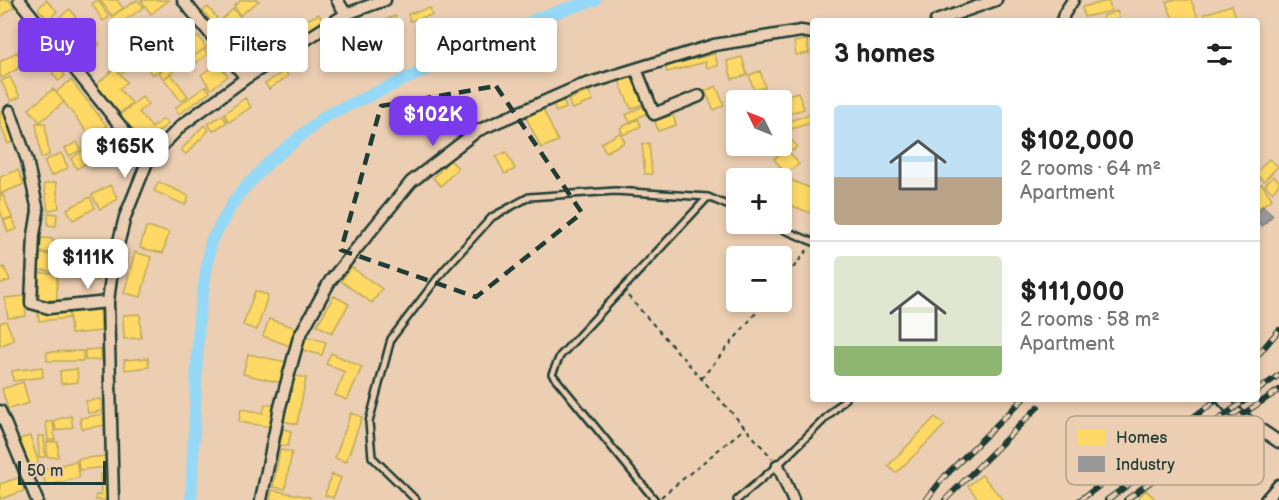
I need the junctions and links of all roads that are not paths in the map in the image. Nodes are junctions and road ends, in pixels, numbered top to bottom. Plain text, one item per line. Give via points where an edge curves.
1 (19, 0) edge
2 (183, 0) edge
3 (337, 0) edge
4 (385, 0) edge
5 (996, 0) edge
6 (1073, 0) edge
7 (346, 14) junction
8 (945, 18) edge
9 (1063, 18) edge
10 (810, 32) edge
11 (636, 69) junction
12 (246, 78) junction
13 (699, 96) dead end
14 (10, 111) dead end
15 (148, 160) junction
16 (708, 197) junction
17 (726, 205) edge
18 (792, 234) edge
19 (810, 242) edge
20 (108, 302) junction
21 (842, 402) edge
22 (1225, 402) edge
23 (0, 411) edge
24 (1241, 416) edge
25 (1264, 432) edge
26 (1279, 442) edge
27 (778, 465) junction
28 (1279, 485) edge
29 (37, 500) edge
30 (112, 500) edge
31 (261, 500) edge
32 (416, 500) edge
33 (656, 500) edge
34 (737, 500) edge
35 (793, 500) edge
36 (1266, 500) edge

1 - 15 street
2 - 12 street
3 - 7 street
4 - 7 street
5 - 8 street
6 - 9 street
7 - 12 street
10 - 11 street via 714,45
11 - 13 street via 654,114
11 - 31 street via 577,87 477,131 411,182 330,281 298,338
12 - 15 street via 182,125
14 - 20 street via 27,160 38,211 31,303 49,308
15 - 20 street via 125,217
16 - 17 lane
16 - 32 lane via 615,191 529,197 492,217 444,270 391,339 369,422 372,457
16 - 33 lane via 560,356 552,374
18 - 19 lane
20 - 30 street
21 - 27 lane
22 - 24 street
23 - 29 street
25 - 26 street
27 - 34 lane
27 - 35 street
28 - 36 street

